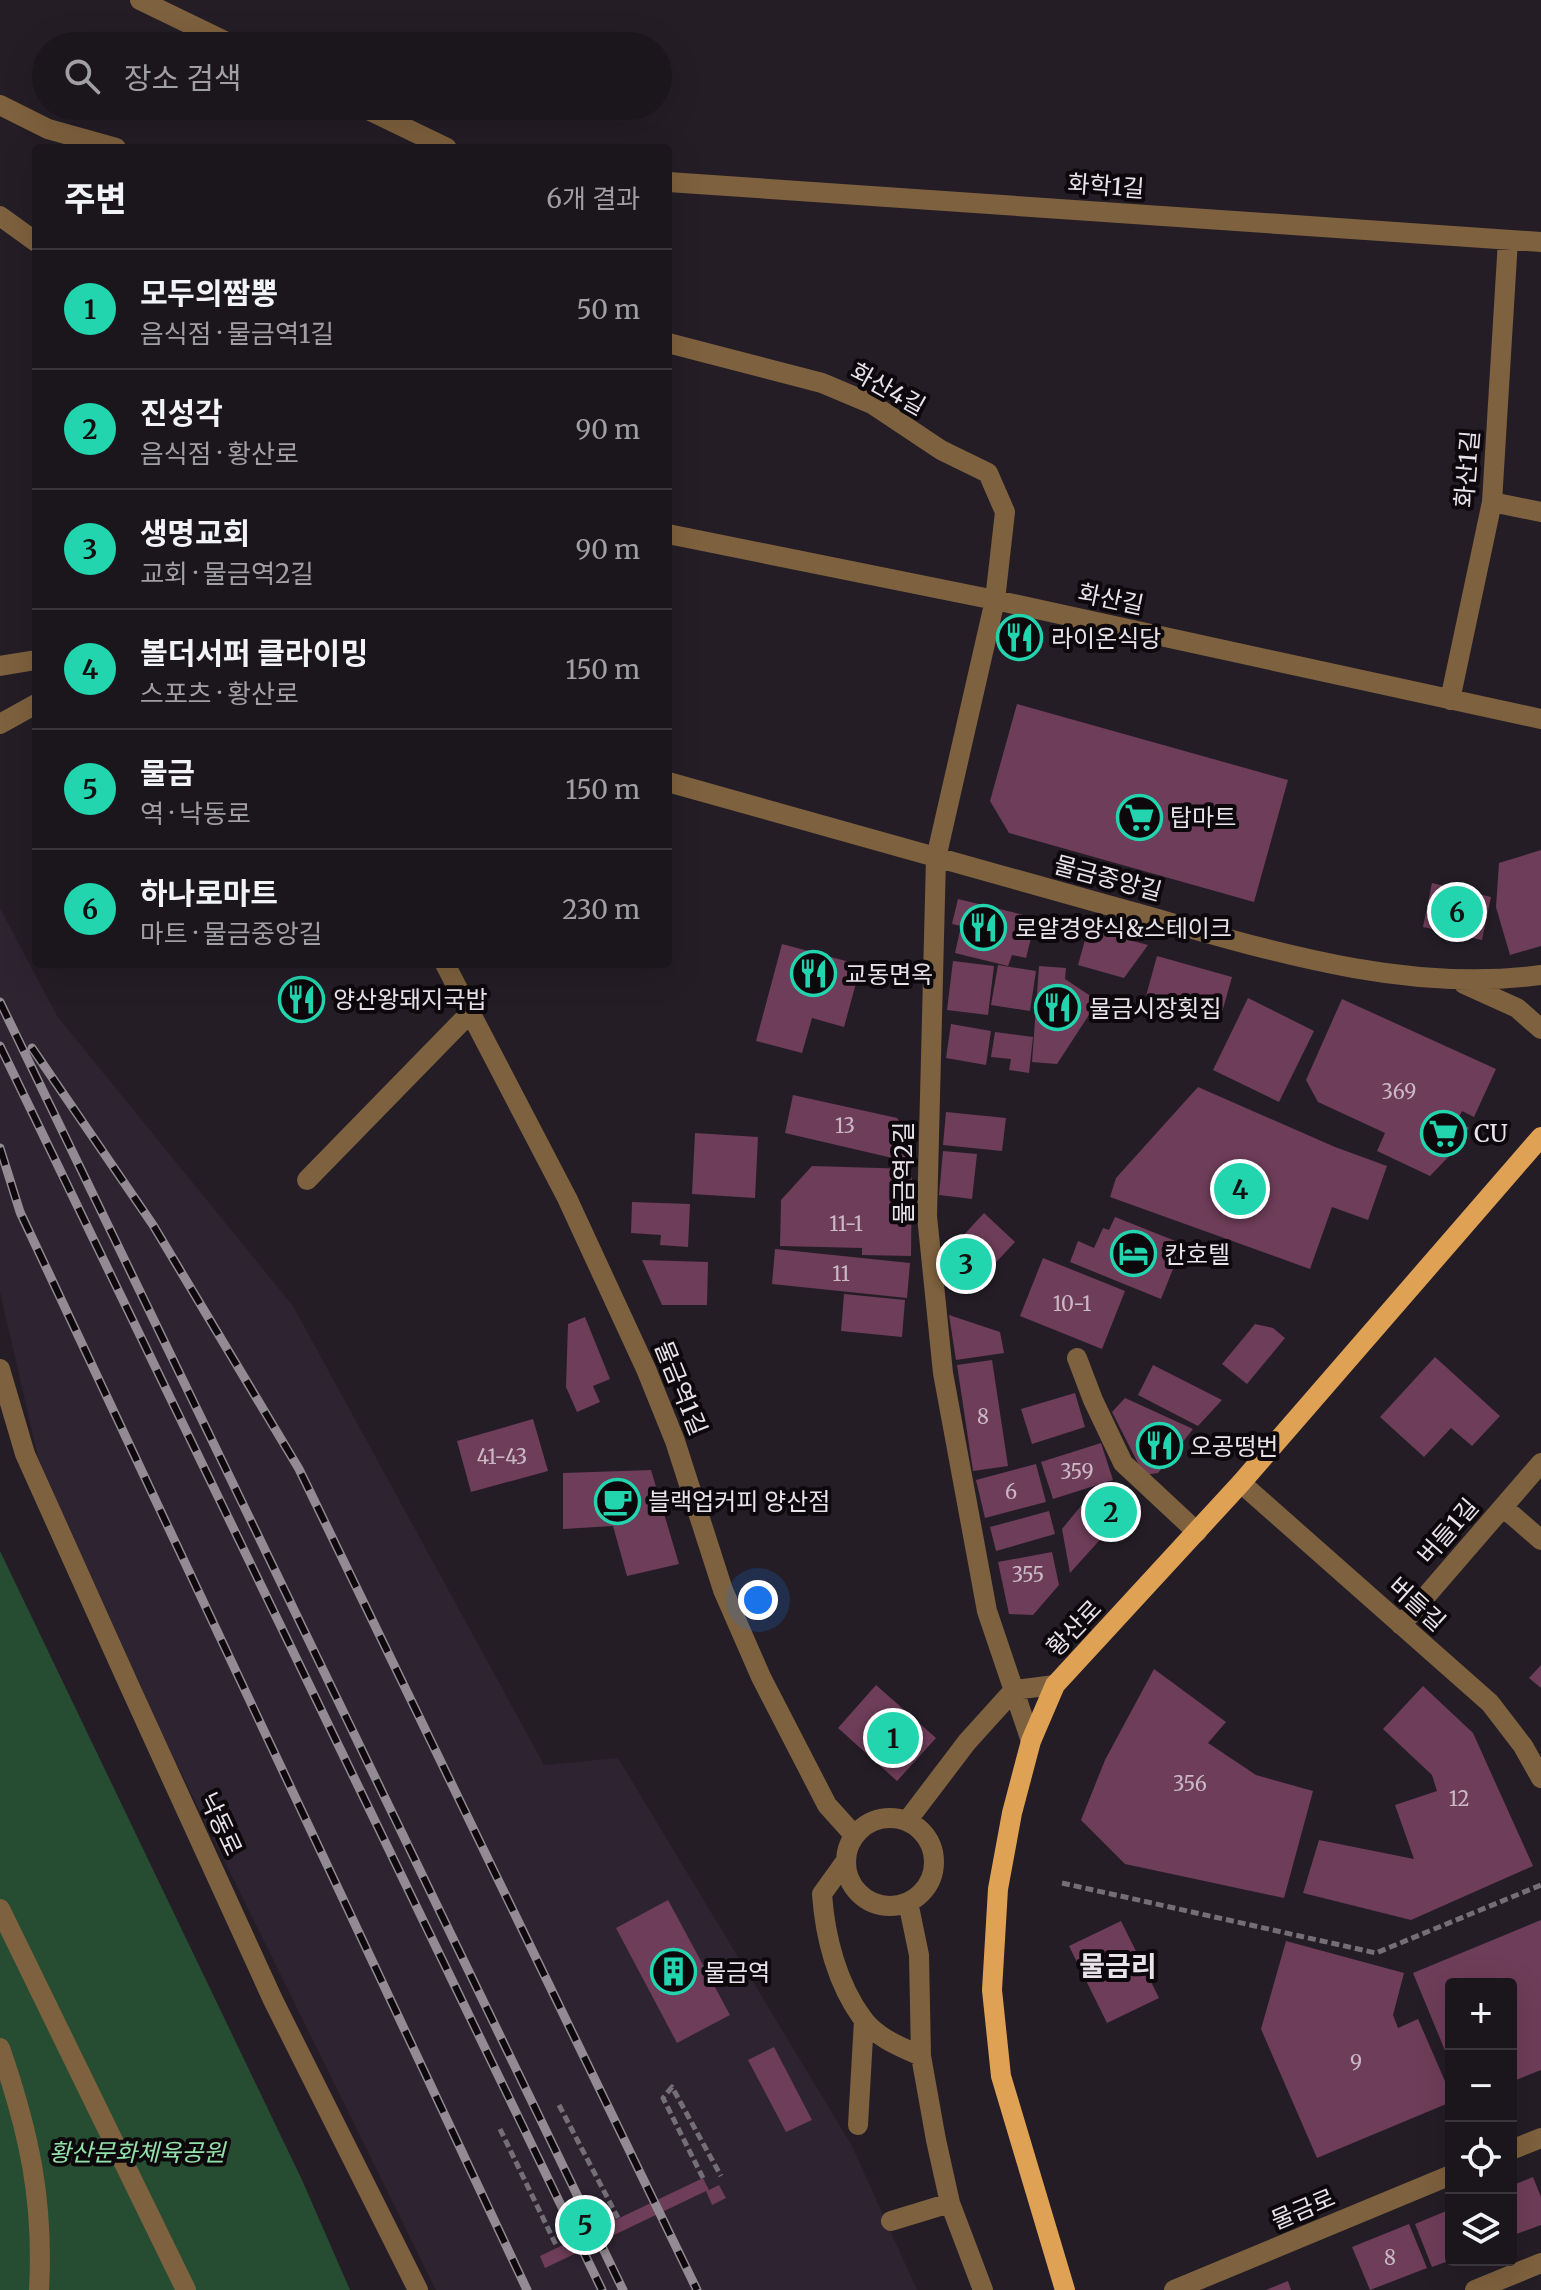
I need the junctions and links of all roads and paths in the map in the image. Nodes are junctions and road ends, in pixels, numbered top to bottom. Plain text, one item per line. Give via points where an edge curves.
1 (140, 0) edge
2 (206, 32) edge
3 (0, 105) edge
4 (389, 120) edge
5 (102, 144) edge
6 (439, 144) edge
7 (672, 182) edge
8 (0, 216) edge
9 (32, 239) edge
10 (1508, 240) junction
11 (1541, 242) edge
12 (672, 344) edge
13 (1492, 502) junction
14 (1005, 512) joint
15 (1541, 512) edge
16 (672, 535) edge
17 (995, 600) junction
18 (32, 661) edge
19 (0, 666) edge
20 (1450, 700) junction
21 (32, 706) edge
22 (1541, 719) edge
23 (0, 724) edge
24 (672, 783) edge
25 (936, 858) junction
26 (447, 968) edge
27 (1541, 975) edge
28 (1457, 980) junction
29 (470, 1013) junction
30 (1541, 1029) edge
31 (1541, 1137) edge
32 (307, 1180) dead end
33 (1077, 1358) dead end
34 (0, 1369) edge
35 (1541, 1463) edge
36 (1241, 1483) junction
37 (1503, 1507) junction
38 (1197, 1532) junction
39 (1541, 1540) edge
40 (1401, 1625) junction
41 (1055, 1685) junction
42 (1014, 1690) junction
43 (1031, 1741) junction
44 (1541, 1778) edge
45 (907, 1821) junction
46 (854, 1835) junction
47 (845, 1862) junction
48 (1062, 1883) dead end
49 (1541, 1885) edge
50 (908, 1902) junction
51 (0, 1909) edge
52 (864, 2020) junction
53 (0, 2048) edge
54 (921, 2056) junction
55 (559, 2105) dead end
56 (858, 2125) dead end
57 (500, 2129) dead end
58 (1541, 2138) edge
59 (1517, 2148) edge
60 (721, 2176) dead end
61 (1445, 2177) edge
62 (703, 2178) dead end
63 (950, 2203) junction
64 (618, 2218) dead end
65 (891, 2221) dead end
66 (557, 2247) dead end
67 (1541, 2263) edge
68 (39, 2290) edge
69 (186, 2290) edge
70 (418, 2290) edge
71 (983, 2290) edge
72 (1065, 2290) edge
73 (1174, 2290) edge
74 (1475, 2290) edge

1 - 2 street
3 - 5 street via 48,129
4 - 6 street
7 - 10 street, 화학1길
8 - 9 street
10 - 11 street, 화학1길
10 - 13 street, 화산1길
12 - 14 street, 화산4길 via 822,383 872,404 941,450 988,473
13 - 15 street
13 - 20 street, 화산1길
14 - 17 street, 물금역2길
16 - 17 street, 화산길
17 - 20 street, 화산길
17 - 25 street, 물금역2길
18 - 19 street
20 - 22 street, 화산길
21 - 23 street
24 - 25 street, 물금중앙길
25 - 28 street, 물금중앙길 via 1299,957
25 - 42 street, 물금역2길 via 927,1216 943,1373 984,1596
26 - 29 street, 물금역1길
27 - 28 street, 물금중앙길
28 - 30 street via 1517,1008
29 - 32 street
29 - 46 street, 물금역1길 via 567,1198 646,1369 723,1590 761,1677 827,1805
31 - 36 main road, 황산로
33 - 38 street via 1123,1463
34 - 70 street, 낙동로 via 25,1454 129,1685 273,2000
35 - 37 street, 버들1길
36 - 38 main road, 황산로
36 - 40 street, 버들길
37 - 39 street, 버들1길
37 - 40 street, 버들1길
38 - 41 main road, 황산로
40 - 44 street, 버들길 via 1490,1703
41 - 42 street
41 - 43 main road, 황산로
42 - 43 street, 물금역2길
42 - 45 street
43 - 72 main road, 황산로 via 998,1889 992,1990 1001,2076
45 - 46 street via 878,1819
45 - 50 street via 929,1841 934,1869 929,1883
46 - 47 street
47 - 50 street via 855,1889 866,1899 879,1905
47 - 52 street via 822,1894 825,1930 840,1976
48 - 49 path via 1376,1953
50 - 54 street via 919,1955
51 - 69 street
52 - 54 street via 890,2042
52 - 56 street
53 - 68 street via 32,2156 39,2207
54 - 63 street
55 - 64 path
57 - 66 path
58 - 59 street
60 - 62 path via 672,2087 663,2098
61 - 73 street, 물금로
63 - 65 street
63 - 71 street
67 - 74 street

